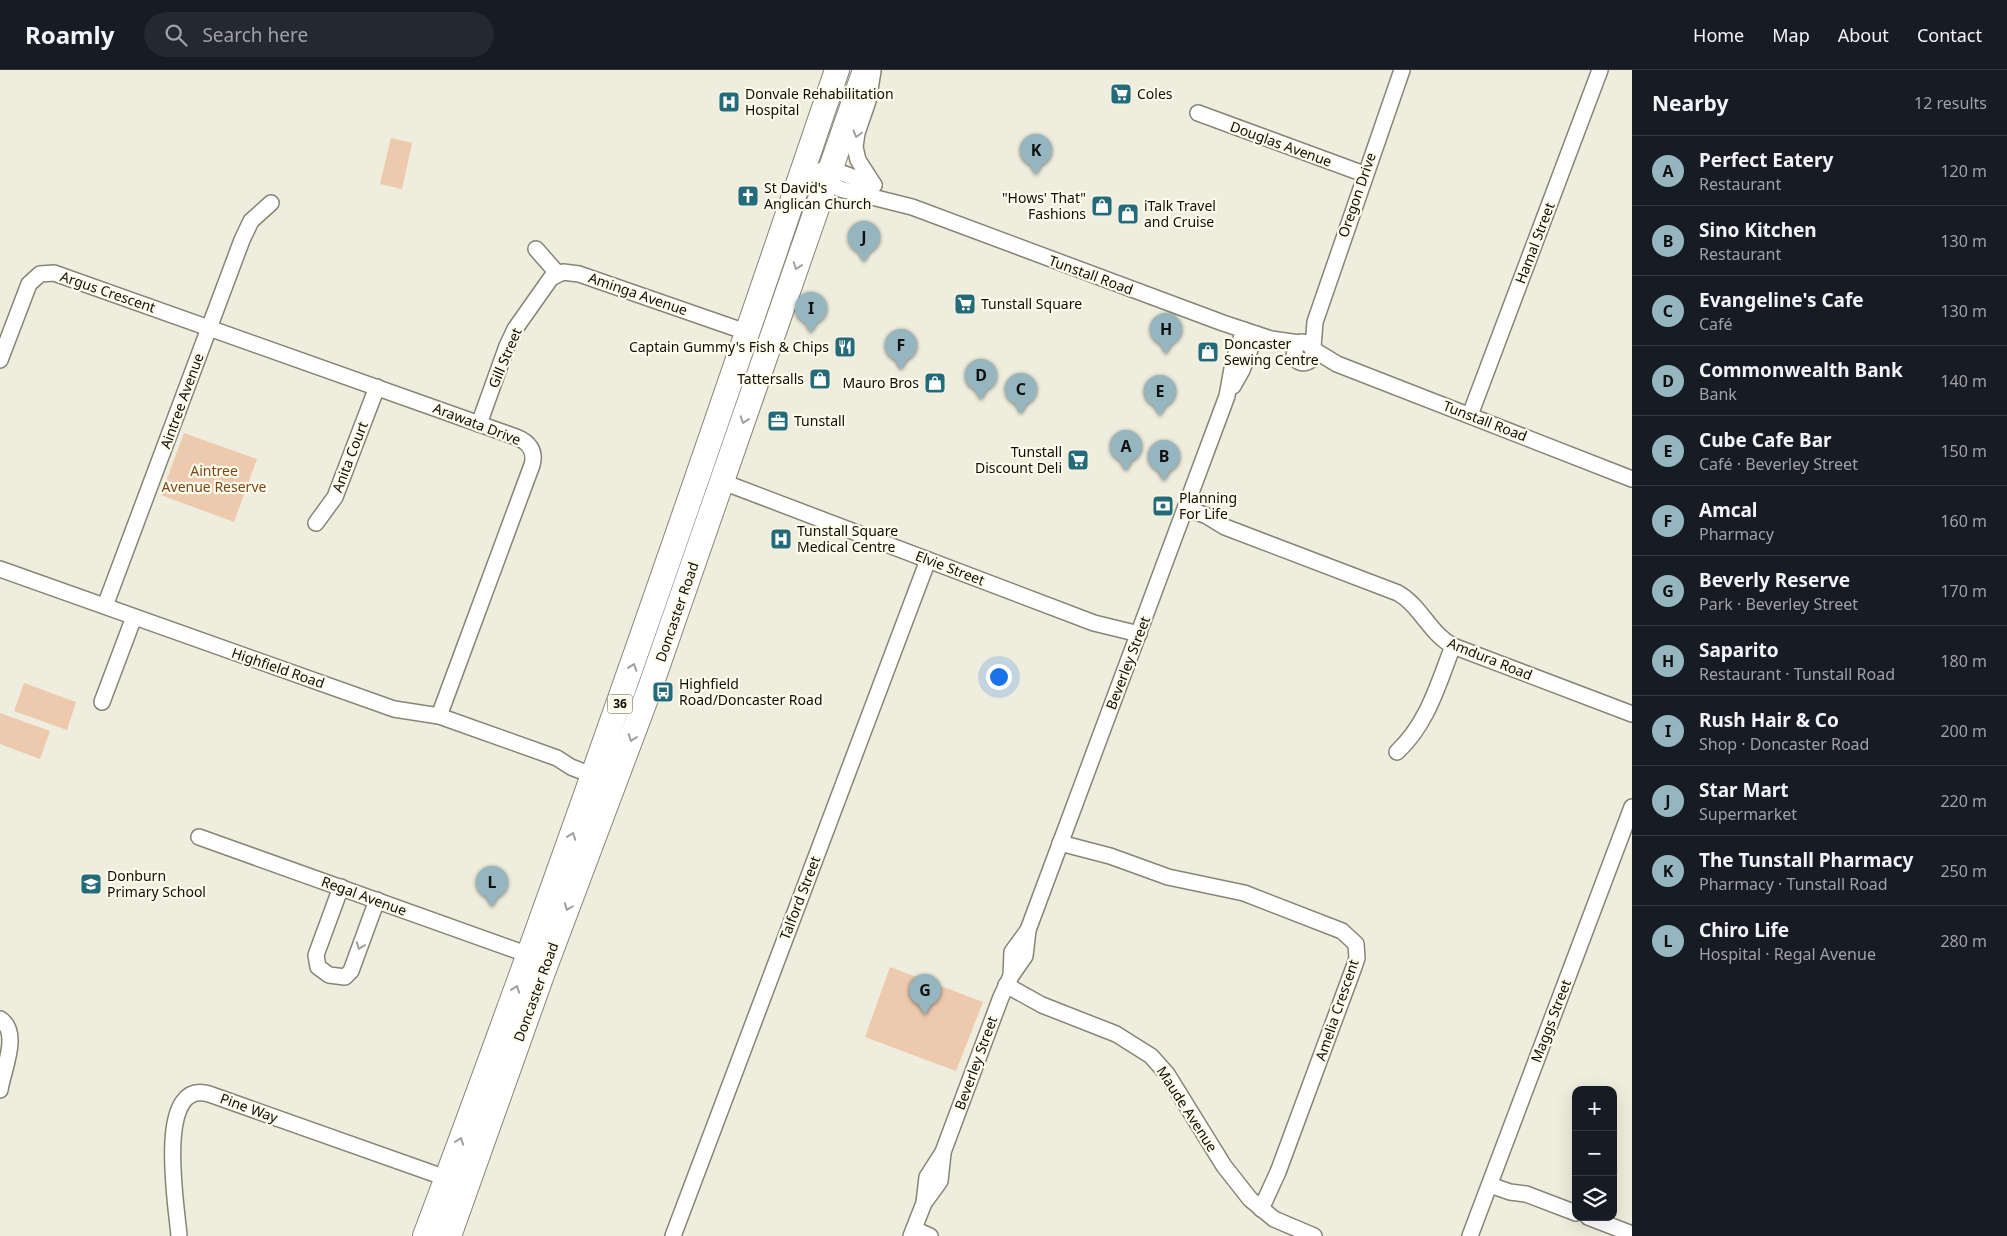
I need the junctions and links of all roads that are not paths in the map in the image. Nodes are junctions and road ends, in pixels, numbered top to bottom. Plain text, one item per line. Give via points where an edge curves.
1 (837, 70) edge
2 (864, 70) edge
3 (874, 70) edge
4 (1402, 70) edge
5 (1600, 70) edge
6 (1198, 113) dead end
7 (804, 168) junction
8 (1364, 174) junction
9 (828, 176) junction
10 (874, 185) junction
11 (271, 203) dead end
12 (912, 207) junction
13 (536, 249) dead end
14 (558, 274) junction
15 (209, 327) junction
16 (1250, 332) junction
17 (749, 333) junction
18 (1305, 350) junction
19 (0, 360) edge
20 (377, 387) junction
21 (1470, 415) junction
22 (479, 424) junction
23 (1632, 479) edge
24 (723, 482) junction
25 (1184, 512) junction
26 (316, 523) dead end
27 (928, 560) junction
28 (0, 569) edge
29 (105, 606) junction
30 (134, 617) junction
31 (1137, 639) junction
32 (1453, 646) junction
33 (102, 702) dead end
34 (1632, 714) edge
35 (439, 716) junction
36 (1397, 752) dead end
37 (602, 774) junction
38 (1632, 807) edge
39 (199, 837) dead end
40 (1062, 838) junction
41 (341, 887) junction
42 (377, 900) junction
43 (529, 955) junction
44 (1006, 986) junction
45 (0, 1019) edge
46 (0, 1090) edge
47 (446, 1178) junction
48 (1491, 1181) junction
49 (1261, 1209) junction
50 (1572, 1211) edge
51 (1598, 1221) edge
52 (913, 1232) edge
53 (1632, 1234) edge
54 (179, 1236) edge
55 (425, 1236) edge
56 (449, 1236) edge
57 (673, 1236) edge
58 (930, 1236) edge
59 (1314, 1236) edge
60 (1470, 1236) edge

1 - 7 main road, Doncaster Road / 36
2 - 9 main road, Doncaster Road / 36
3 -> 10 street, Tunstall Road via 855,147 858,160
4 - 8 street, Oregon Drive
5 - 21 street, Hamal Street
6 - 8 street, Douglas Avenue
7 - 9 street, Tunstall Road
7 - 17 main road, Doncaster Road / 36
8 - 18 street, Oregon Drive
9 - 10 street, Tunstall Road via 842,173
9 - 12 street, Tunstall Road via 866,197
9 -> 24 main road, Doncaster Road / 36
10 - 12 street, Tunstall Road
11 - 15 street, Aintree Avenue via 246,230
12 - 16 street, Tunstall Road
13 - 14 street
14 - 17 street, Aminga Avenue via 579,274
14 - 22 street, Gill Street via 548,282 510,339
15 - 19 street, Argus Crescent via 48,272 40,274 29,284
15 - 20 street, Arawata Drive
15 - 29 street, Aintree Avenue
16 - 18 street, Tunstall Road
16 - 25 street, Beverley Street via 1233,363 1227,396
37 -> 17 main road, Doncaster Road / 36
18 - 21 street, Tunstall Road
20 - 22 street, Arawata Drive
20 - 26 street, Anita Court via 335,497
21 - 23 street, Tunstall Road
22 - 35 street, Arawata Drive via 520,438 531,447 534,458
24 - 27 street, Elvie Street
24 -> 37 main road, Doncaster Road / 36
25 - 31 street, Beverley Street
25 - 32 street, Amdura Road via 1398,593 1410,601 1438,637
27 - 31 street, Elvie Street
27 - 57 street, Talford Street
28 - 29 street, Highfield Road
29 - 30 street, Highfield Road
30 - 33 street
30 - 35 street, Highfield Road via 394,709
31 - 40 street, Beverley Street
32 - 34 street, Amdura Road
32 - 36 street via 1427,714
35 - 37 street, Highfield Road via 557,758 574,759
43 -> 37 main road, Doncaster Road / 36
37 -> 56 main road, Doncaster Road / 36 via 514,1052
38 - 48 street, Maggs Street
39 - 41 street, Regal Avenue
40 - 44 street, Beverley Street via 1028,930 1025,956
40 - 49 street, Amelia Crescent via 1160,875 1244,893 1342,931 1356,944 1354,967 1278,1172
41 - 42 street, Regal Avenue
42 -> 41 street via 348,975 341,978 329,976 318,967 316,955
42 - 43 street, Regal Avenue
47 -> 43 main road, Doncaster Road / 36
44 - 49 street, Maude Avenue via 1042,1005 1116,1034 1151,1056 1167,1074 1235,1181
44 - 52 street, Beverley Street via 943,1152 940,1181 924,1203
45 - 46 street via 8,1026 11,1036
47 - 54 street, Pine Way via 209,1094 195,1093 180,1104 174,1130
47 - 55 main road, Doncaster Road / 36
48 - 50 street via 1510,1192 1526,1194
48 - 60 street, Maggs Street
49 - 59 street, Maude Avenue via 1274,1219
51 - 53 street
52 - 58 street

